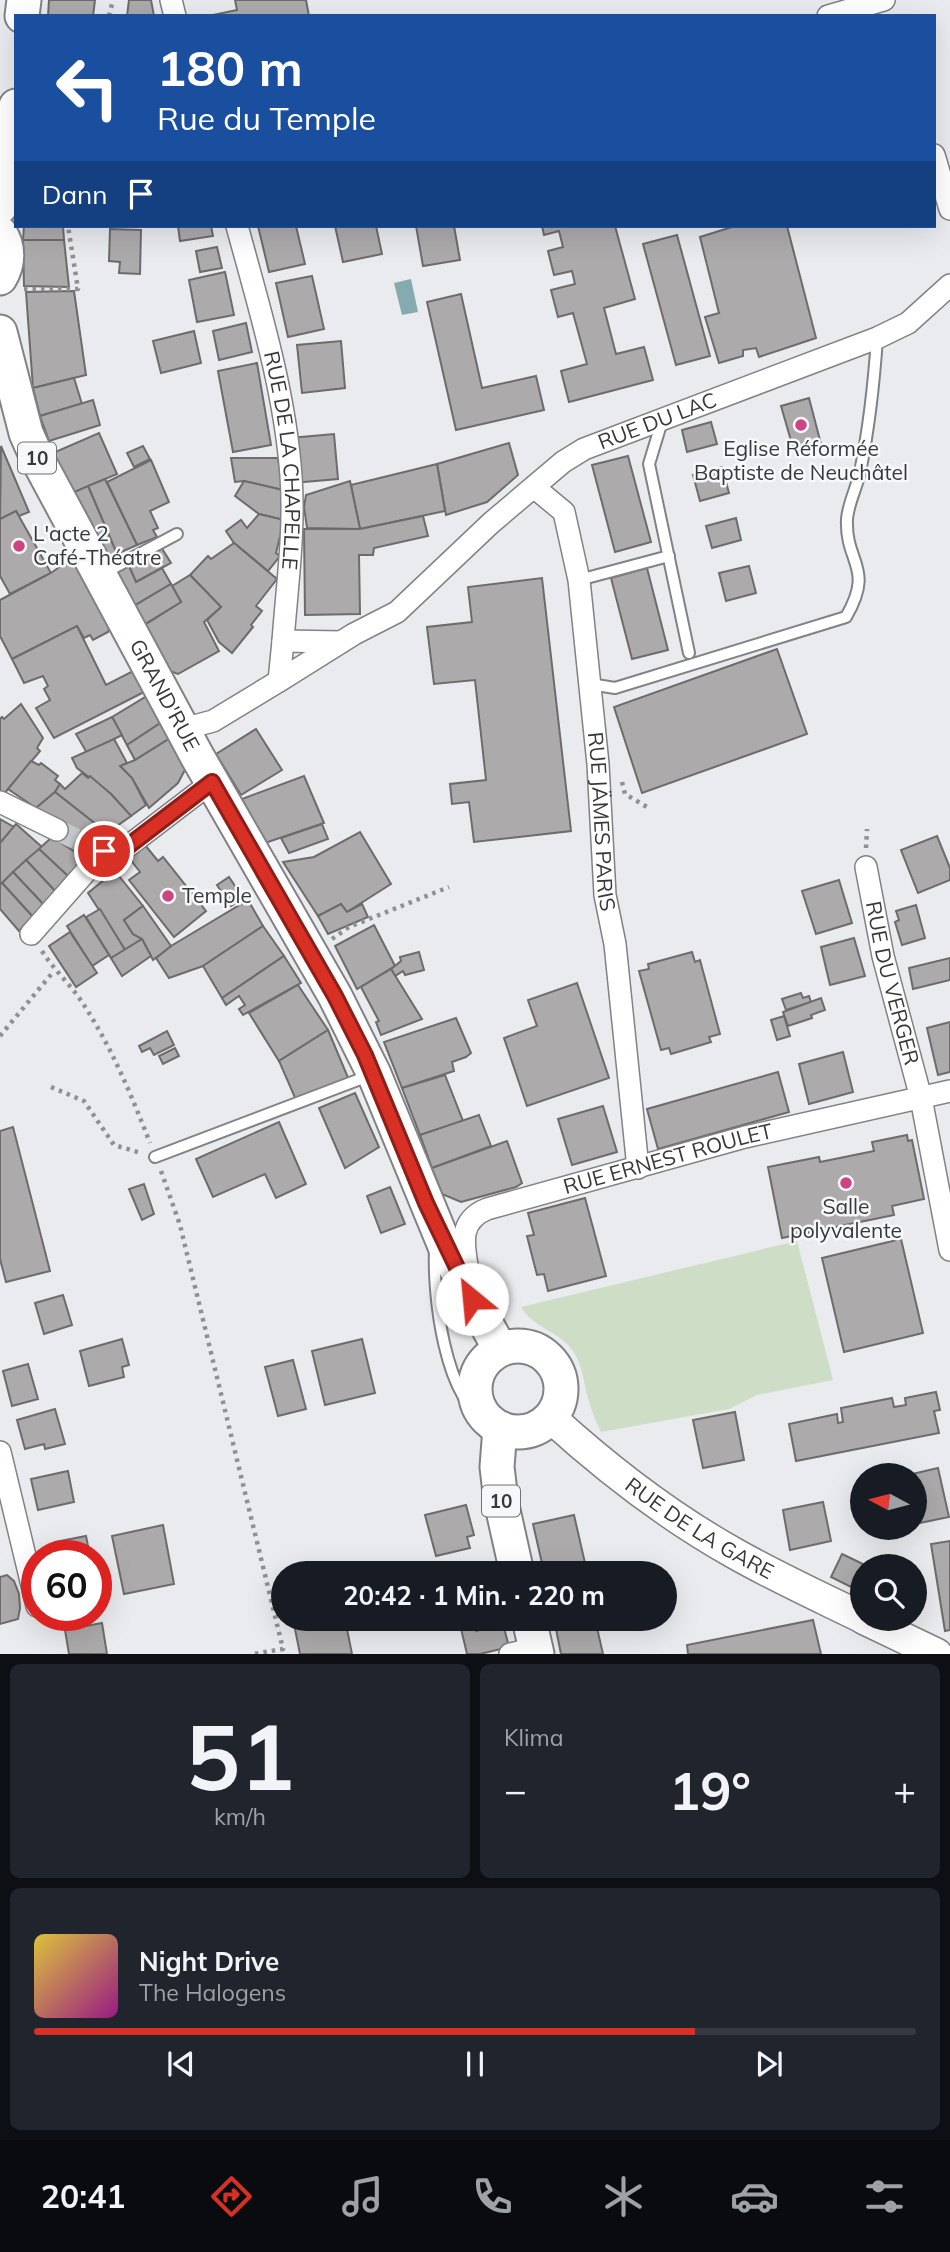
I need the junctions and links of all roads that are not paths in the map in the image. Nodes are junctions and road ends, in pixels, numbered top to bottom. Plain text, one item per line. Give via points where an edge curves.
1 (884, 0) edge
2 (835, 14) edge
3 (14, 132) edge
4 (936, 162) edge
5 (0, 207) edge
6 (950, 209) edge
7 (238, 228) edge
8 (0, 233) edge
9 (7, 284) edge
10 (950, 285) edge
11 (0, 331) edge
12 (877, 338) junction
13 (662, 421) junction
14 (535, 488) junction
15 (177, 534) dead end
16 (669, 556) junction
17 (99, 575) junction
18 (579, 580) junction
19 (283, 641) junction
20 (341, 642) junction
21 (689, 653) dead end
22 (279, 681) junction
23 (590, 684) junction
24 (183, 729) junction
25 (212, 782) junction
26 (0, 802) edge
27 (57, 831) tunnel mouth
28 (866, 867) dead end
29 (31, 934) dead end
30 (373, 1074) junction
31 (950, 1091) edge
32 (921, 1098) junction
33 (155, 1157) road end
34 (638, 1168) junction
35 (436, 1226) junction
36 (950, 1250) edge
37 (472, 1299) junction
38 (500, 1349) junction
39 (550, 1417) junction
40 (494, 1424) junction
41 (0, 1452) edge
42 (21, 1541) edge
43 (514, 1561) edge
44 (850, 1611) edge
45 (890, 1631) edge
46 (937, 1654) edge

1 - 2 street
3 - 5 main road
4 - 6 street
7 - 19 street, RUE DE LA CHAPELLE via 263,320 291,476
8 - 9 main road via 6,247
10 - 12 street, RUE DU LAC via 908,323
11 - 17 main road, GRAND'RUE / 10 via 14,410
12 - 13 street, RUE DU LAC
12 - 23 lane via 872,407 847,518 860,579 846,617 615,688
13 - 14 street, RUE DU LAC via 584,449
13 - 16 lane via 649,464
14 - 18 street, RUE JÄMES PARIS via 564,512
14 - 20 street, RUE DU LAC via 397,612
15 - 17 lane
16 - 18 lane
16 - 21 lane
17 - 24 main road, GRAND'RUE / 10
18 - 23 street, RUE JÄMES PARIS
19 - 20 street
19 - 22 street, RUE DE LA CHAPELLE
20 - 22 street, RUE DU LAC
22 - 24 street via 213,720
23 - 34 street, RUE JÄMES PARIS via 605,895 615,944
24 - 25 main road, GRAND'RUE / 10
25 - 29 street via 123,850 98,848
25 - 30 main road, GRAND'RUE / 10 via 335,996
26 - 27 street
28 - 32 street, RUE DU VERGER via 883,956
30 - 33 lane
30 - 35 main road, GRAND'RUE / 10
31 - 32 street, RUE ERNEST ROULET
32 - 34 street, RUE ERNEST ROULET
32 - 36 street, RUE DU VERGER
34 - 37 street, RUE ERNEST ROULET via 472,1216 464,1244
35 - 37 main road, GRAND'RUE / 10
35 - 40 lane via 437,1296 457,1385 478,1416
37 - 38 main road, GRAND'RUE / 10
38 - 39 main road via 528,1347 552,1363 561,1391
38 - 40 main road via 484,1363 475,1382 480,1409
39 - 40 main road via 527,1431 513,1432
39 - 44 main road, RUE DE LA GARE via 668,1511 733,1552
40 - 43 main road, 10 via 501,1501
41 - 42 street
45 - 46 main road, RUE DE LA GARE

